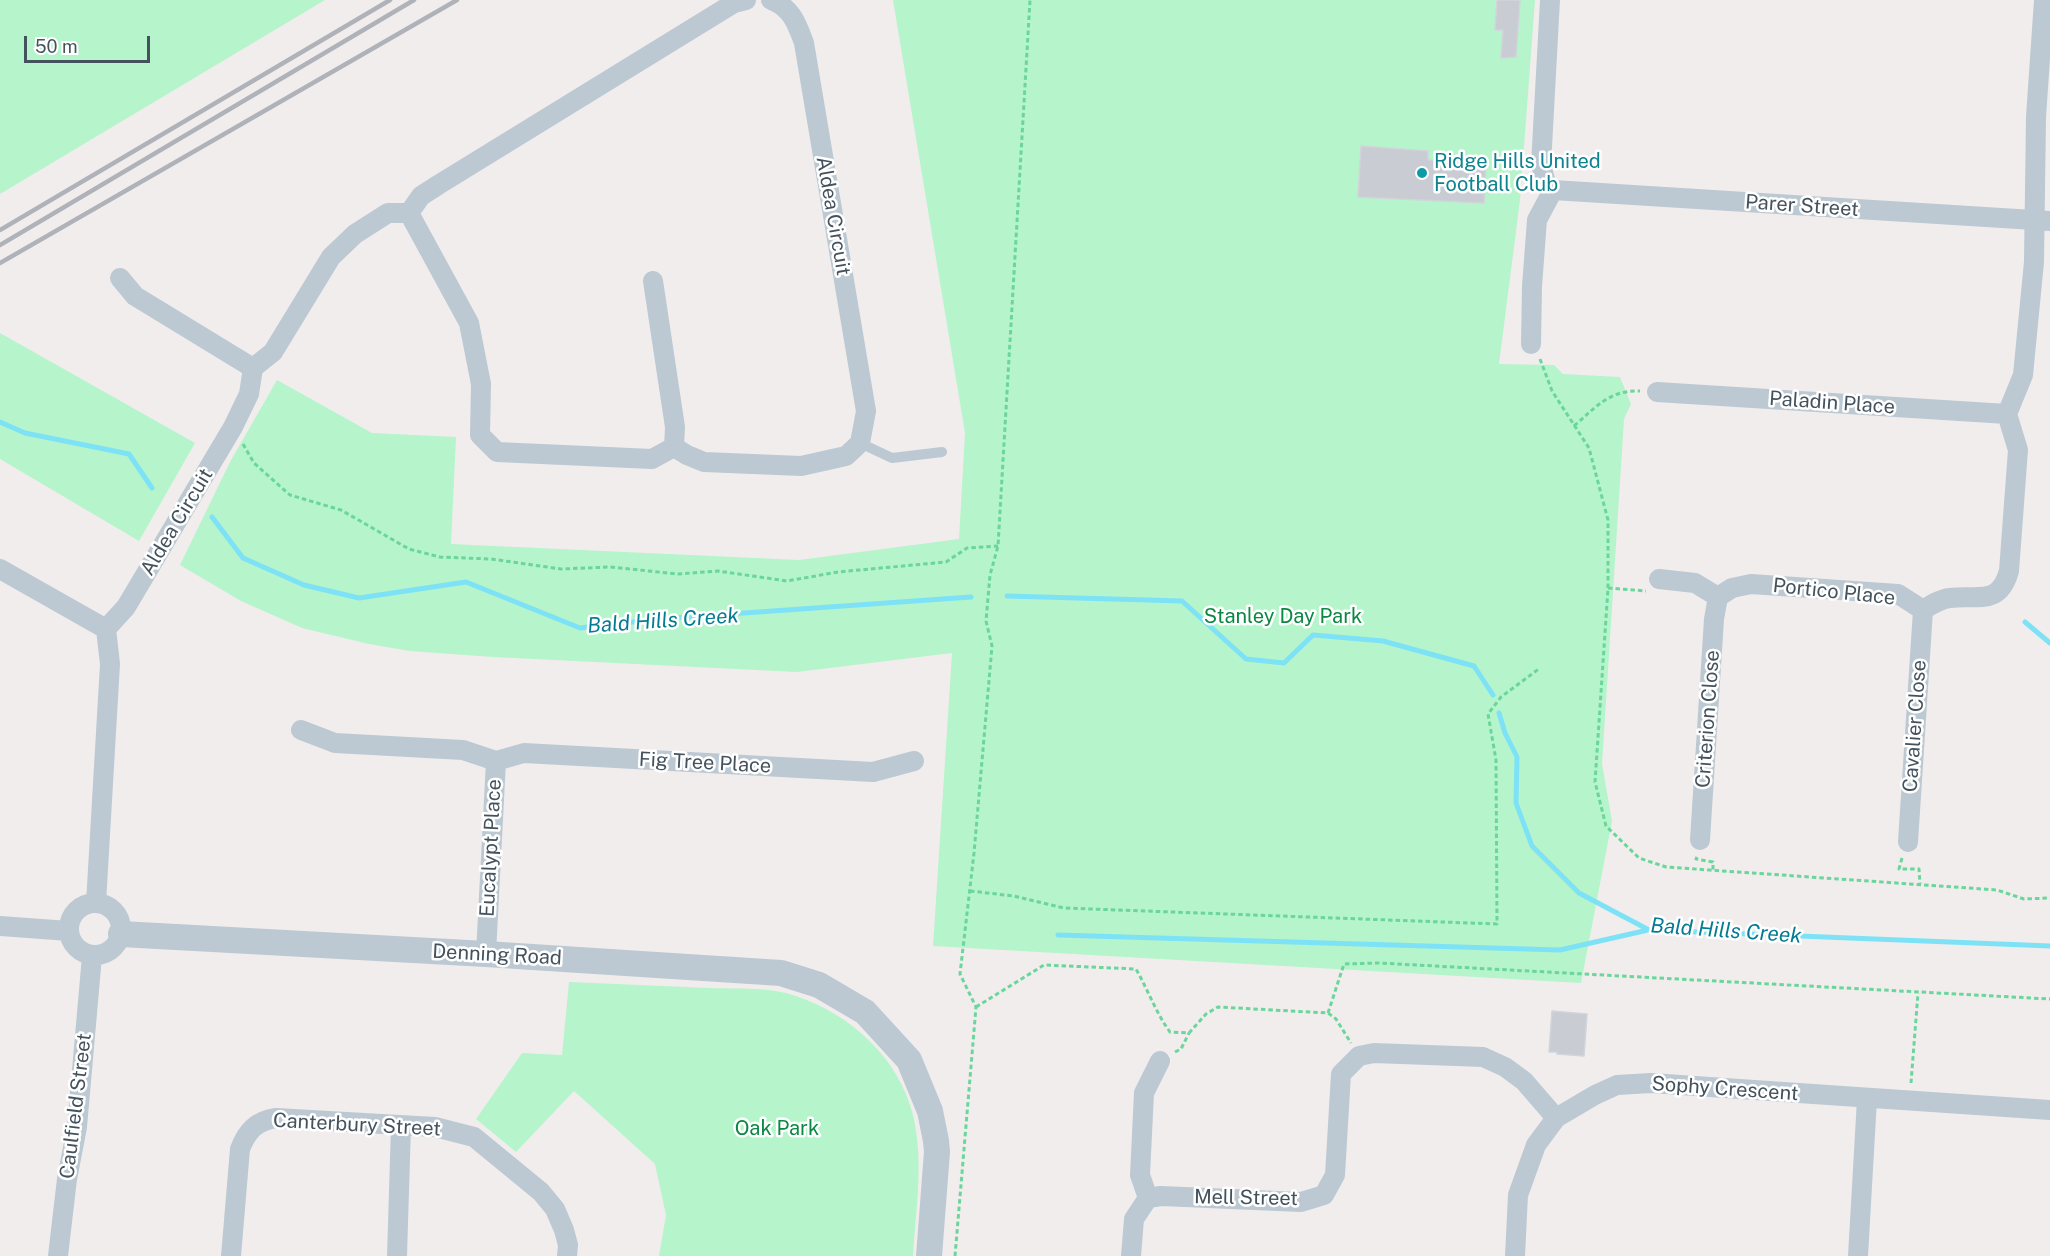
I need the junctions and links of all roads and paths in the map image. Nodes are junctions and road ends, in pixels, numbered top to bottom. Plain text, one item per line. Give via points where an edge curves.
1 (746, 0) edge
2 (773, 0) edge
3 (1030, 0) edge
4 (1550, 0) edge
5 (2044, 0) edge
6 (1553, 190) junction
7 (409, 213) junction
8 (2042, 221) edge
9 (120, 278) dead end
10 (652, 281) dead end
11 (1531, 344) joint
12 (253, 368) junction
13 (1657, 392) joint
14 (2007, 414) junction
15 (1574, 426) junction
16 (233, 427) junction
17 (860, 443) junction
18 (674, 447) junction
19 (942, 452) dead end
20 (998, 546) junction
21 (0, 569) edge
22 (1663, 580) joint
23 (1608, 588) junction
24 (1718, 597) junction
25 (1923, 610) junction
26 (106, 629) junction
27 (1540, 668) dead end
28 (301, 730) dead end
29 (496, 761) junction
30 (914, 761) dead end
31 (1700, 840) dead end
32 (1908, 842) joint
33 (1920, 884) junction
34 (970, 891) junction
35 (2050, 898) edge
36 (96, 903) junction
37 (0, 926) edge
38 (69, 931) junction
39 (121, 934) junction
40 (486, 954) junction
41 (92, 956) junction
42 (1918, 993) junction
43 (2050, 999) edge
44 (976, 1006) junction
45 (1328, 1013) junction
46 (1189, 1033) junction
47 (1359, 1056) junction
48 (1160, 1061) joint
49 (1911, 1083) dead end
50 (1867, 1099) junction
51 (2050, 1110) edge
52 (1556, 1118) junction
53 (401, 1126) junction
54 (1149, 1198) junction
55 (58, 1256) edge
56 (231, 1256) edge
57 (398, 1256) edge
58 (567, 1256) edge
59 (929, 1256) edge
60 (955, 1256) edge
61 (1131, 1256) edge
62 (1515, 1256) edge
63 (1858, 1256) edge

1 - 7 street via 734,3 438,185 421,196
2 - 17 street, Aldea Circuit via 795,18 804,43 866,411
3 - 20 path
4 - 6 street via 1540,165
5 - 8 street via 2036,117
6 - 8 street, Parer Street
6 - 11 street via 1537,220
7 - 12 street via 388,213 355,234 331,257 273,352
7 - 18 street via 469,323 481,384 480,435 497,452 652,459
8 - 14 street via 2022,375
9 - 12 street via 135,296
10 - 18 street via 675,427
11 - 15 path via 1552,391
12 - 16 street, Aldea Circuit via 249,394
13 - 14 street, Paladin Place
13 - 15 path via 1629,391 1610,396
14 - 25 street, Portico Place via 2018,450 2005,584 1995,594 1949,598
15 - 23 path via 1589,448 1608,520
16 - 20 path via 254,464 290,495 341,510 409,549 440,557 491,559 561,569 610,567 678,574 718,571 787,581 946,562 967,548
16 - 26 street, Aldea Circuit via 126,607
17 - 18 street via 846,456 801,466 704,462
17 - 19 lane via 892,458
20 - 34 path via 990,575 986,621 992,646
21 - 26 street
22 - 23 path via 1666,587 1662,592
22 - 24 street via 1695,583
23 - 33 path via 1595,782 1606,826 1639,858 1666,867
24 - 25 street, Portico Place via 1732,588 1751,584 1898,594
24 - 31 street, Criterion Close
25 - 32 street, Cavalier Close
26 - 36 street via 110,664
27 - 34 path via 1501,697 1488,714 1496,760 1497,924 1064,908
28 - 29 street, Eucalypt Place via 334,743 463,750
29 - 30 street, Fig Tree Place via 524,753 873,772
29 - 40 street, Eucalypt Place
32 - 33 path via 1899,869 1919,869
33 - 35 path via 1997,890 2024,899
34 - 44 path via 960,974
36 - 38 street via 74,914
36 - 39 street via 105,905 118,917
37 - 38 street
38 - 41 street via 74,945
39 - 40 street, Denning Road
39 - 41 street via 114,948
40 - 59 street, Denning Road via 782,973 819,985 865,1012 909,1060 930,1111 937,1152
41 - 55 street, Caulfield Street via 77,1127
42 - 43 path
42 - 45 path via 1344,964
42 - 49 path
44 - 46 path via 1044,965 1136,969 1170,1032
44 - 60 path
45 - 46 path via 1218,1006
45 - 47 path
46 - 48 path via 1181,1049
47 - 52 street via 1374,1053 1483,1057 1524,1081
47 - 54 street, Mell Street via 1341,1074 1335,1175 1324,1195 1301,1202
48 - 54 street via 1144,1093 1140,1175
50 - 51 street, Sophy Crescent
50 - 52 street, Sophy Crescent via 1651,1083 1617,1085
50 - 63 street
52 - 62 street, Sophy Crescent via 1536,1145 1518,1196
53 - 56 street, Canterbury Street via 276,1118 253,1126 240,1149
53 - 57 street
53 - 58 street, Canterbury Street via 460,1132 486,1146 542,1192 555,1209 568,1245
54 - 61 street via 1134,1219

